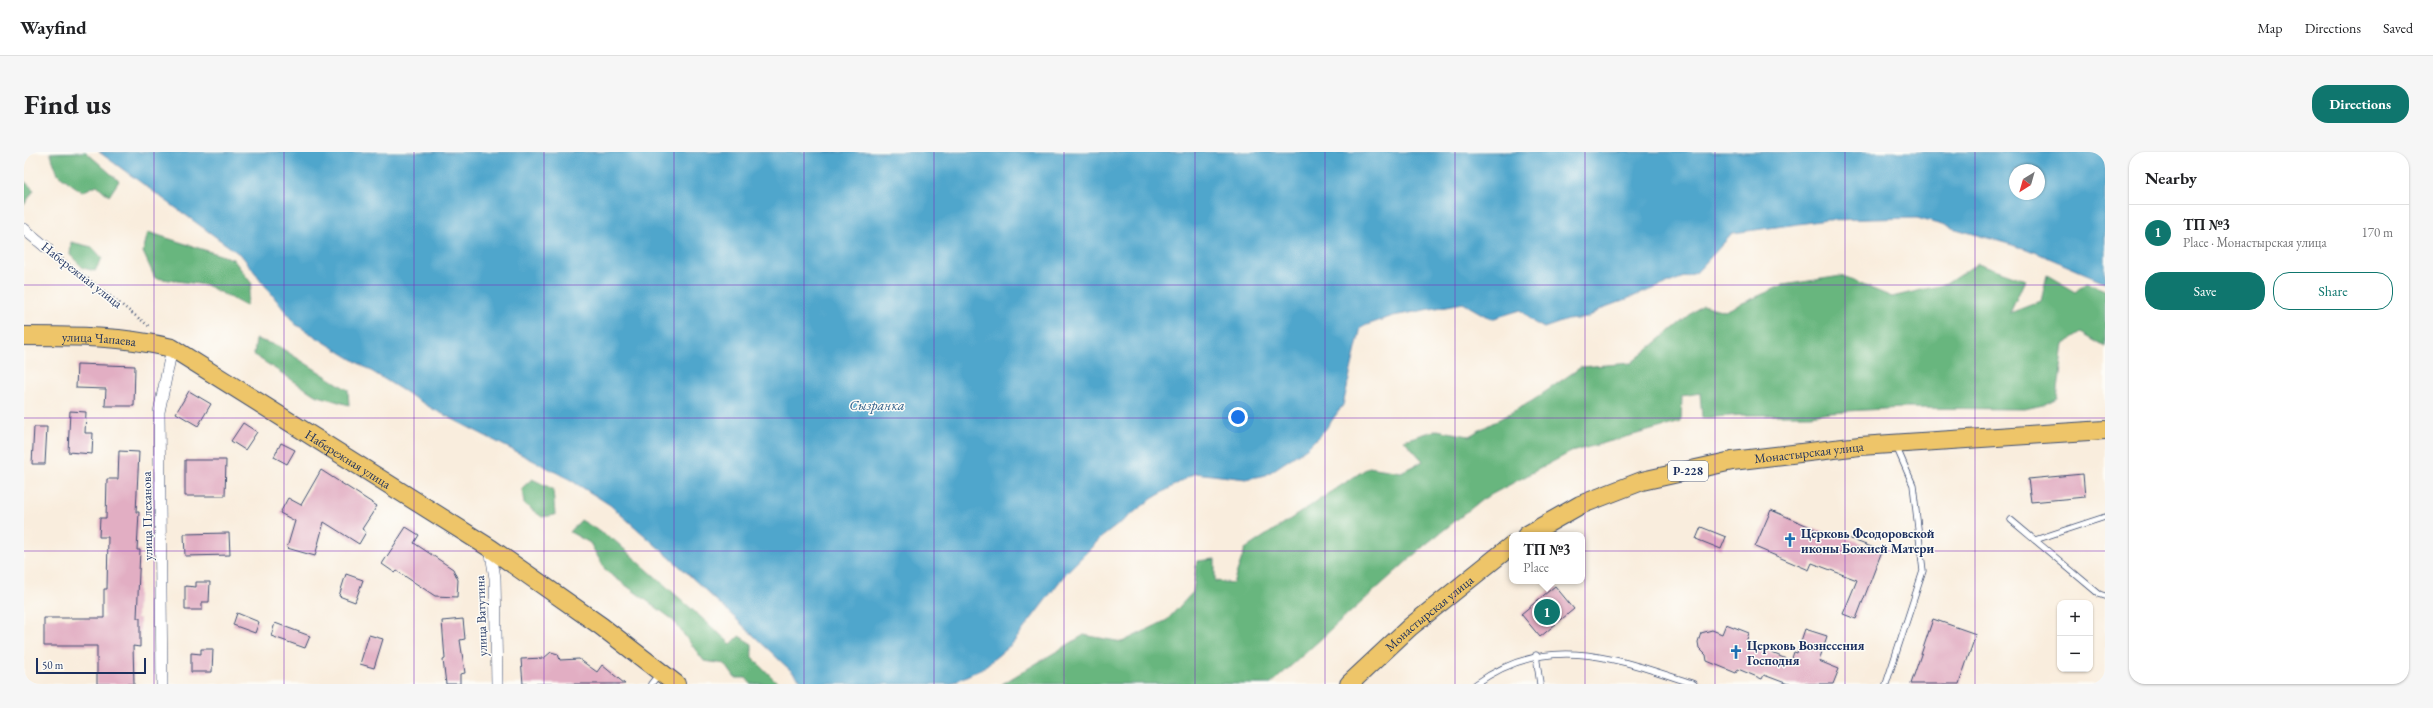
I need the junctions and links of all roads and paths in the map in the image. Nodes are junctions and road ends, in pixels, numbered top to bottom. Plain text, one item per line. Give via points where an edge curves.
1 (24, 230) edge
2 (47, 248) joint
3 (152, 329) dead end
4 (24, 336) edge
5 (172, 348) junction
6 (2105, 430) edge
7 (1895, 444) junction
8 (2105, 517) edge
9 (2011, 520) dead end
10 (1532, 532) edge
11 (2035, 540) junction
12 (1509, 547) edge
13 (490, 548) junction
14 (2105, 596) edge
15 (1536, 655) junction
16 (656, 678) edge
17 (162, 684) edge
18 (497, 684) edge
19 (676, 684) edge
20 (1349, 684) edge
21 (1476, 684) edge
22 (1540, 684) edge
23 (1694, 684) edge
24 (1886, 684) edge

1 - 2 street, Набережная улица
2 - 3 path, Набережная улица
4 - 5 main road, улица Чапаева via 103,337 143,341
5 - 13 main road, Набережная улица
5 - 17 street, улица Плеханова via 159,412
6 - 7 main road, Монастырская улица / Р-228
7 - 10 main road, Монастырская улица / Р-228 via 1732,461 1642,481 1580,505
7 - 24 lane via 1913,485 1923,571
8 - 11 lane
9 - 11 lane
11 - 14 lane via 2099,594
12 - 20 main road, Монастырская улица via 1410,627
13 - 16 main road, Набережная улица
13 - 18 street, улица Ватутина via 495,578
15 - 21 lane via 1493,671
15 - 22 lane
15 - 23 lane via 1600,656
16 - 19 main road, Набережная улица

